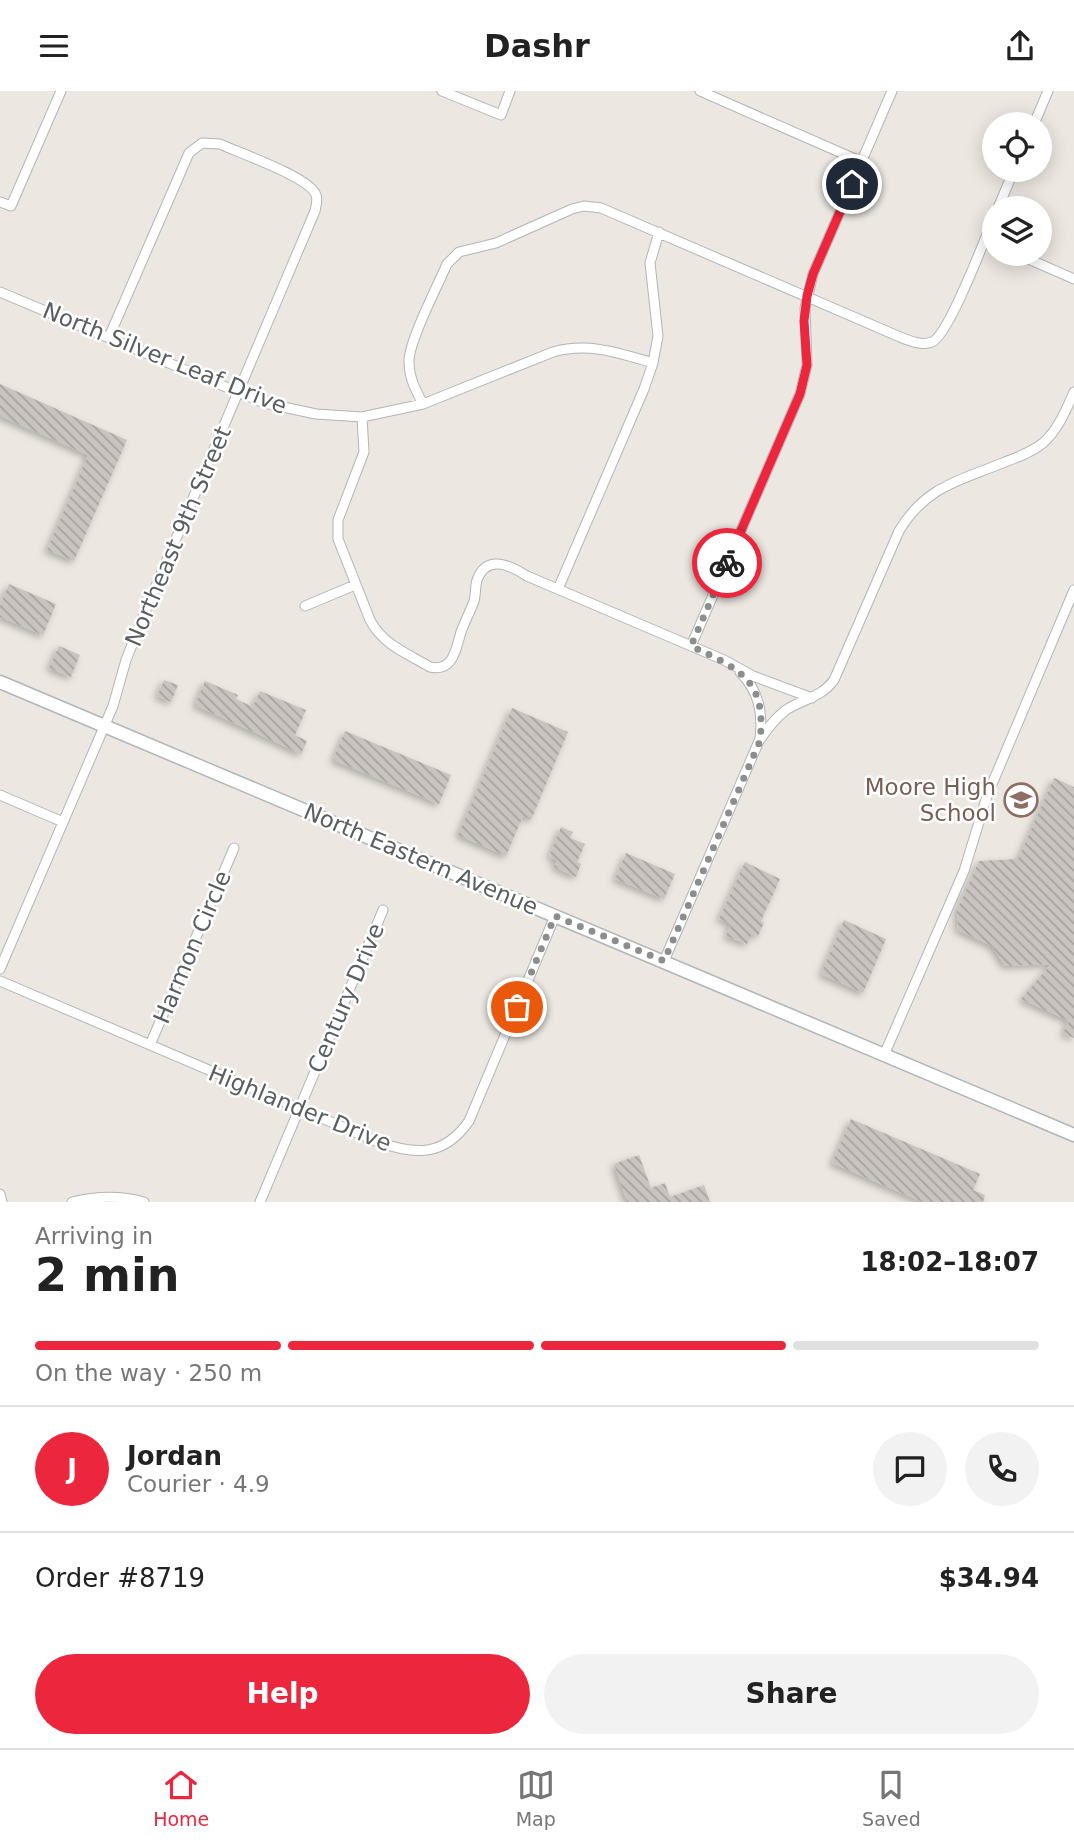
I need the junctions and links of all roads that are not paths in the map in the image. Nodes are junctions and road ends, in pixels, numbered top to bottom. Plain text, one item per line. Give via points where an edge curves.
1 (61, 91) edge
2 (442, 91) edge
3 (510, 91) edge
4 (700, 91) edge
5 (892, 91) edge
6 (1048, 91) edge
7 (1039, 112) edge
8 (862, 162) junction
9 (0, 202) edge
10 (659, 232) junction
11 (982, 245) edge
12 (1044, 266) edge
13 (1074, 279) edge
14 (0, 292) edge
15 (807, 296) junction
16 (109, 337) junction
17 (653, 363) junction
18 (1074, 392) edge
19 (238, 393) junction
20 (423, 404) junction
21 (362, 417) junction
22 (355, 585) junction
23 (558, 589) junction
24 (1074, 590) edge
25 (305, 606) dead end
26 (691, 646) junction
27 (737, 669) junction
28 (0, 682) edge
29 (812, 698) junction
30 (104, 725) junction
31 (760, 741) junction
32 (0, 795) edge
33 (63, 822) junction
34 (234, 848) dead end
35 (383, 910) dead end
36 (555, 916) junction
37 (664, 961) junction
38 (0, 969) edge
39 (0, 981) edge
40 (150, 1045) junction
41 (884, 1055) junction
42 (299, 1108) junction
43 (1074, 1135) edge
44 (0, 1194) edge
45 (2, 1202) edge
46 (72, 1202) edge
47 (144, 1202) edge
48 (260, 1202) edge

1 - 9 street via 11,206
2 - 3 street via 500,115
4 - 8 street
5 - 8 street
6 - 7 street
8 - 15 street
10 - 15 street
10 - 17 street via 650,263 658,336
10 - 20 street via 601,208 584,206 452,256 410,353 412,379
11 - 15 street via 949,320 931,343 913,342
12 - 13 street
14 - 16 street, North Silver Leaf Drive
15 - 26 street via 807,365 800,394
16 - 19 street, North Silver Leaf Drive
16 - 19 street, Northeast 9th Street via 194,147 220,144 297,177 316,194 315,211
17 - 20 street, North Silver Leaf Drive via 597,347 570,348
17 - 23 street
18 - 29 street via 1044,443 932,493 913,509 834,680
19 - 21 street, North Silver Leaf Drive via 296,411
19 - 30 street, Northeast 9th Street via 143,617
20 - 21 street, North Silver Leaf Drive
21 - 22 street via 364,452 338,527 340,550
22 - 23 street via 379,637 437,668 456,654 478,578 486,568 505,563
22 - 25 street
23 - 26 street
24 - 41 street via 987,796 964,871
26 - 27 street
27 - 29 street
27 - 31 street via 758,701
28 - 30 main road, North Eastern Avenue
29 - 31 street via 777,717
30 - 33 street, Northeast 9th Street
30 - 36 main road, North Eastern Avenue
31 - 37 street
32 - 33 street
33 - 38 street, Northeast 9th Street
34 - 40 street, Harmon Circle
35 - 42 street, Century Drive
36 - 37 main road, North Eastern Avenue
36 - 42 street, Highlander Drive via 473,1113 452,1139 425,1151 397,1148
37 - 41 main road, North Eastern Avenue
39 - 40 street, Highlander Drive
40 - 42 street, Highlander Drive
41 - 43 main road, North Eastern Avenue
42 - 48 street, Century Drive
44 - 45 street
46 - 47 street via 118,1196

